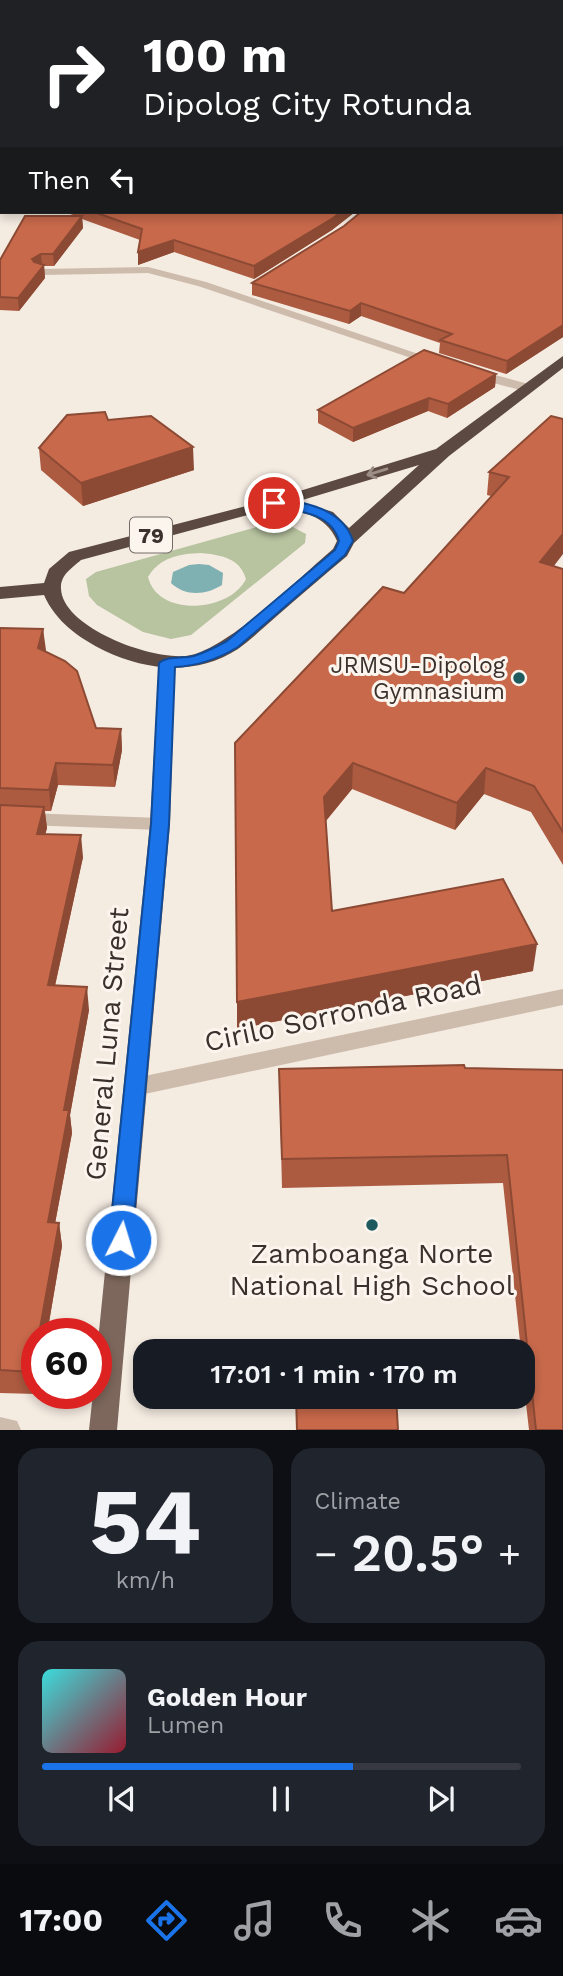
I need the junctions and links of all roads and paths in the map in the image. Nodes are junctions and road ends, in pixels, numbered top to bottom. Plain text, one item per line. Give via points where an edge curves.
1 (42, 272) edge
2 (563, 361) edge
3 (527, 388) junction
4 (443, 452) junction
5 (274, 503) junction
6 (346, 541) junction
7 (45, 589) junction
8 (0, 593) edge
9 (167, 663) junction
10 (0, 818) edge
11 (160, 824) junction
12 (563, 997) edge
13 (135, 1087) junction
14 (0, 1430) edge
15 (6, 1430) edge
16 (103, 1430) edge

1 - 3 street via 148,270 242,293
2 - 3 highway
3 - 4 highway
4 -> 5 highway
4 - 6 highway
5 - 6 highway, 79 via 304,507 332,519
5 - 7 highway, 79 via 75,555 57,564 47,576
6 - 9 highway via 341,552 232,644 191,662
7 - 8 highway
7 - 9 highway via 50,605 63,619 116,652
9 - 11 main road, General Luna Street
10 - 11 street
11 - 13 main road, General Luna Street
12 - 13 street, Cirilo Sorronda Road
13 - 16 main road, General Luna Street
14 - 15 street

